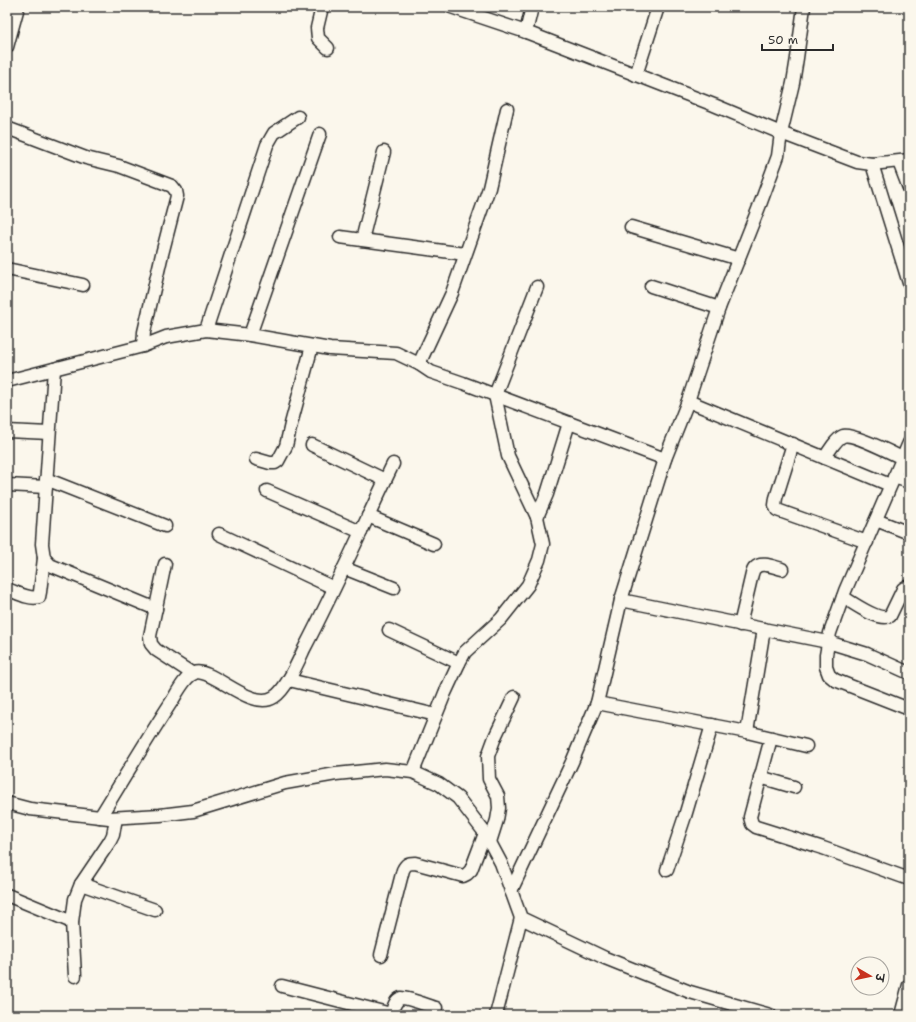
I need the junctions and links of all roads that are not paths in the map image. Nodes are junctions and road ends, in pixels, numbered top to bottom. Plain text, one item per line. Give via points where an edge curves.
1 (18, 7) edge
2 (322, 7) edge
3 (451, 7) edge
4 (532, 7) edge
5 (658, 7) edge
6 (804, 7) edge
7 (526, 32) junction
8 (8, 43) edge
9 (328, 48) dead end
10 (636, 75) junction
11 (507, 109) dead end
12 (298, 117) dead end
13 (7, 128) edge
14 (780, 133) junction
15 (320, 134) dead end
16 (384, 152) dead end
17 (904, 161) edge
18 (872, 164) junction
19 (909, 188) edge
20 (631, 227) dead end
21 (340, 237) dead end
22 (362, 240) junction
23 (465, 254) junction
24 (738, 259) junction
25 (7, 269) edge
26 (909, 283) edge
27 (83, 285) dead end
28 (651, 286) dead end
29 (537, 287) dead end
30 (719, 308) junction
31 (206, 330) junction
32 (250, 335) junction
33 (143, 346) junction
34 (312, 346) junction
35 (418, 364) junction
36 (54, 369) junction
37 (7, 381) edge
38 (495, 395) junction
39 (688, 401) junction
40 (569, 423) junction
41 (7, 431) edge
42 (49, 433) junction
43 (909, 443) edge
44 (793, 444) junction
45 (312, 445) dead end
46 (824, 458) junction
47 (902, 458) junction
48 (256, 459) dead end
49 (665, 459) junction
50 (393, 464) dead end
51 (385, 480) junction
52 (892, 481) junction
53 (909, 482) edge
54 (46, 483) junction
55 (7, 485) edge
56 (267, 491) dead end
57 (368, 516) junction
58 (537, 517) junction
59 (876, 520) junction
60 (165, 526) dead end
61 (361, 532) junction
62 (909, 533) edge
63 (219, 534) dead end
64 (867, 542) junction
65 (434, 544) dead end
66 (44, 558) junction
67 (165, 564) dead end
68 (344, 568) junction
69 (782, 569) dead end
70 (334, 588) junction
71 (394, 588) dead end
72 (909, 588) edge
73 (7, 589) edge
74 (843, 597) junction
75 (621, 600) junction
76 (156, 609) junction
77 (740, 625) junction
78 (389, 630) dead end
79 (764, 630) junction
80 (828, 642) junction
81 (459, 663) junction
82 (909, 673) edge
83 (193, 674) junction
84 (289, 680) junction
85 (514, 697) dead end
86 (597, 703) junction
87 (909, 709) edge
88 (436, 715) junction
89 (712, 725) junction
90 (747, 732) junction
91 (771, 738) junction
92 (806, 746) dead end
93 (413, 772) junction
94 (760, 777) junction
95 (794, 787) dead end
96 (7, 803) edge
97 (100, 817) junction
98 (116, 818) junction
99 (488, 837) junction
100 (667, 870) dead end
101 (909, 879) edge
102 (81, 884) junction
103 (511, 890) junction
104 (7, 894) edge
105 (155, 910) dead end
106 (521, 918) junction
107 (72, 922) junction
108 (381, 955) dead end
109 (75, 976) dead end
110 (909, 985) edge
111 (282, 986) dead end
112 (436, 1008) dead end
113 (391, 1014) edge
114 (496, 1015) edge
115 (770, 1015) edge
116 (901, 1015) edge

1 - 8 street
2 - 9 street via 317,28 318,38
3 - 7 street
4 - 7 street
5 - 10 street
6 - 14 street via 793,83
7 - 10 street
10 - 14 street
11 - 23 street via 489,188
12 - 31 street via 274,133 267,145
13 - 33 street via 86,158 119,166 172,186 176,191 177,196 144,332
14 - 18 street via 857,162
14 - 24 street via 778,156
15 - 32 street
16 - 22 street
17 - 18 street
17 - 19 street
18 - 26 street
20 - 24 street
21 - 22 street
22 - 23 street
23 - 35 street via 452,293
24 - 30 street
25 - 27 street
28 - 30 street
29 - 38 street
30 - 39 street
31 - 32 street
31 - 33 street via 166,337
32 - 34 street
33 - 36 street
34 - 35 street via 396,353
34 - 48 street via 286,446 275,463
35 - 38 street via 431,372
36 - 37 street
36 - 42 street
38 - 40 street
38 - 58 street via 508,456
39 - 44 street
39 - 49 street
40 - 49 street
40 - 58 street
41 - 42 street
42 - 54 street
43 - 47 street
44 - 46 street
44 - 64 street via 776,498 777,510
45 - 51 street
46 - 47 street via 838,440 843,436 849,436
46 - 52 street
47 - 52 street
49 - 75 street
50 - 51 street
51 - 57 street
52 - 53 street
52 - 59 street
54 - 55 street
54 - 60 street
54 - 66 street via 42,544
56 - 61 street
57 - 61 street
57 - 65 street
58 - 81 street via 543,544 528,585 501,619 465,652
59 - 62 street
59 - 64 street
61 - 68 street
63 - 70 street
64 - 74 street
66 - 73 street via 38,597 30,598
66 - 76 street via 50,565
67 - 76 street
68 - 70 street
68 - 71 street
69 - 77 street via 766,565 755,568
70 - 84 street
72 - 74 street via 903,589 888,617 874,615
74 - 80 street
75 - 77 street
75 - 86 street
76 - 83 street via 150,644
77 - 79 street
78 - 81 street
79 - 80 street
79 - 90 street
80 - 82 street via 867,654
80 - 87 street via 826,667 829,675 835,680
81 - 88 street
83 - 84 street via 205,674 233,690 258,700 273,698
83 - 97 street via 185,681 161,717
84 - 88 street
85 - 99 street via 488,756 489,778 498,796 499,808 497,820
86 - 89 street
86 - 103 street
88 - 93 street
89 - 90 street
89 - 100 street
90 - 91 street
91 - 92 street
91 - 94 street
93 - 98 street via 385,769 336,774 285,783 193,811
93 - 99 street via 439,784 458,798
94 - 95 street
94 - 101 street via 750,818 756,827
96 - 97 street via 30,809
97 - 98 street
98 - 102 street via 110,842
99 - 103 street
99 - 108 street via 471,870 463,876 415,863 406,864
102 - 105 street
102 - 107 street via 75,899
103 - 106 street
104 - 107 street
106 - 114 street
106 - 115 street via 605,958 690,992
107 - 109 street
110 - 116 street
111 - 113 street
112 - 113 street via 401,998

